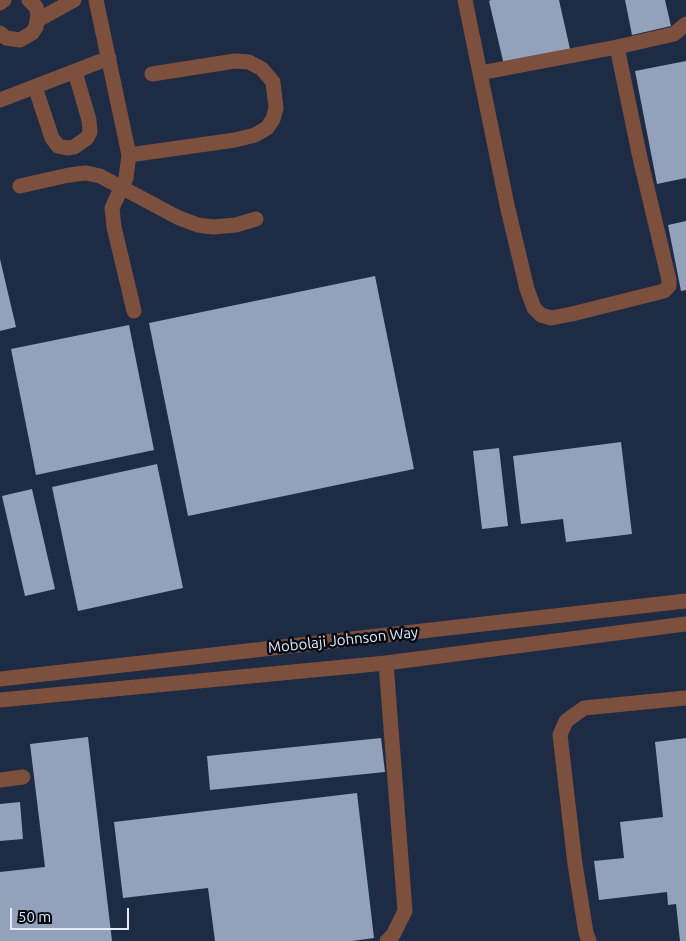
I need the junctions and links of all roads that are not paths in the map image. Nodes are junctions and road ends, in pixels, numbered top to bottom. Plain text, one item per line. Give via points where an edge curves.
1 (4, 0) edge
2 (29, 0) edge
3 (74, 0) edge
4 (96, 0) edge
5 (464, 0) edge
6 (0, 3) edge
7 (38, 20) junction
8 (686, 24) edge
9 (2, 37) edge
10 (617, 47) junction
11 (109, 58) junction
12 (75, 72) junction
13 (480, 73) junction
14 (152, 74) dead end
15 (35, 87) junction
16 (0, 100) edge
17 (130, 155) junction
18 (20, 186) dead end
19 (122, 188) junction
20 (256, 219) dead end
21 (134, 311) dead end
22 (686, 601) edge
23 (686, 624) edge
24 (386, 663) junction
25 (0, 679) edge
26 (686, 698) edge
27 (0, 700) edge
28 (24, 777) dead end
29 (0, 780) edge
30 (387, 941) edge
31 (589, 941) edge

1 - 6 street
2 - 7 street via 36,7
3 - 7 street
4 - 11 street
5 - 13 street
7 - 9 street via 26,38
8 - 10 street via 674,34
10 - 13 street
10 - 13 street via 669,286 664,291 551,318 534,308 527,289
11 - 12 street
11 - 17 street
12 - 15 street
12 - 15 street via 90,132 74,147 58,146 52,138
14 - 17 street via 235,61 249,62 262,69 273,82 276,108 267,128 255,135
15 - 16 street
17 - 19 street
18 - 19 street via 86,173 100,176
19 - 20 street via 198,225 236,225
19 - 21 street via 112,215
22 - 25 street, Mobolaji Johnson Way
23 - 24 street, Mobolaji Johnson Way
24 - 27 street, Mobolaji Johnson Way
24 - 30 street via 405,912
26 - 31 street via 584,708 566,721 560,735 575,864
28 - 29 street

